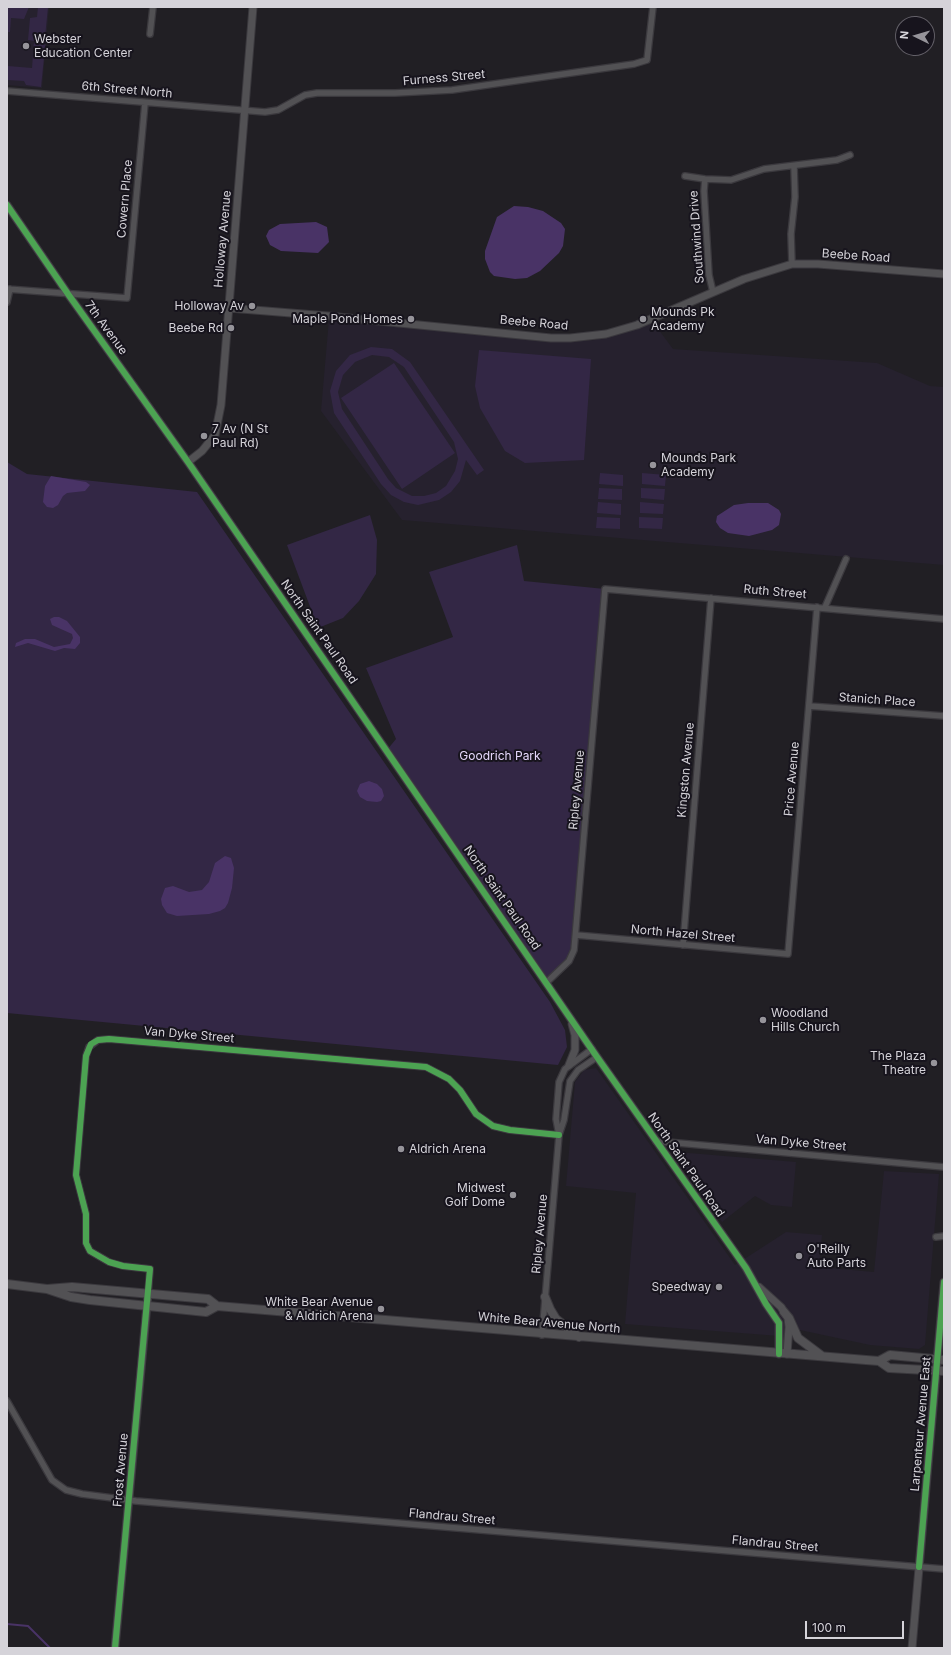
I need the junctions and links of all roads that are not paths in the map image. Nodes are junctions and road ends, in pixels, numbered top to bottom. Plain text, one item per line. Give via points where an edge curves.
1 (153, 7) edge
2 (253, 7) edge
3 (652, 7) edge
4 (150, 34) dead end
5 (7, 91) edge
6 (145, 103) junction
7 (245, 111) junction
8 (850, 155) dead end
9 (794, 166) junction
10 (685, 176) dead end
11 (705, 179) junction
12 (7, 205) edge
13 (792, 264) junction
14 (944, 274) edge
15 (9, 289) edge
16 (713, 292) junction
17 (68, 294) junction
18 (7, 302) edge
19 (229, 308) junction
20 (188, 462) junction
21 (846, 559) dead end
22 (605, 589) joint
23 (711, 598) junction
24 (817, 607) junction
25 (825, 608) junction
26 (944, 619) edge
27 (809, 706) junction
28 (944, 716) edge
29 (576, 935) junction
30 (682, 945) junction
31 (788, 954) joint
32 (547, 982) junction
33 (569, 1016) junction
34 (592, 1049) junction
35 (597, 1057) junction
36 (569, 1065) junction
37 (559, 1135) junction
38 (656, 1141) junction
39 (944, 1167) edge
40 (944, 1236) edge
41 (936, 1237) dead end
42 (944, 1282) edge
43 (7, 1284) edge
44 (755, 1284) junction
45 (47, 1289) junction
46 (148, 1294) junction
47 (545, 1297) junction
48 (146, 1306) junction
49 (217, 1306) junction
50 (784, 1312) junction
51 (542, 1335) junction
52 (579, 1338) junction
53 (783, 1354) junction
54 (823, 1357) junction
55 (941, 1359) edge
56 (879, 1361) junction
57 (940, 1371) edge
58 (7, 1402) edge
59 (129, 1500) junction
60 (919, 1567) junction
61 (944, 1569) edge
62 (115, 1648) edge
63 (912, 1648) edge

1 - 4 street
2 - 7 street, Holloway Avenue
3 - 7 street, Furness Street via 647,60 634,64 452,90 317,93 305,95 278,110
5 - 6 street, 6th Street North
6 - 7 street, 6th Street North
6 - 17 street, Cowern Place via 127,298
7 - 19 street, Holloway Avenue
8 - 9 street via 837,160
9 - 11 street via 764,170 732,180
9 - 13 street
10 - 11 street
11 - 16 street, Southwind Drive via 709,275
12 - 17 street, 7th Avenue
13 - 14 street, Beebe Road
13 - 16 street, Beebe Road via 761,272
15 - 17 street
15 - 18 street
16 - 19 street, Beebe Road via 637,325 606,334 570,338
17 - 20 street, 7th Avenue
19 - 20 street, Holloway Avenue via 221,405 215,435 202,451
20 - 32 street, North Saint Paul Road
21 - 25 street
22 - 23 street, Ruth Street
22 - 29 street, Ripley Avenue
23 - 24 street, Ruth Street
23 - 30 street, Kingston Avenue
24 - 25 street, Ruth Street
24 - 27 street, Price Avenue
25 - 26 street, Ruth Street
27 - 28 street, Stanich Place
27 - 31 street, Price Avenue
29 - 30 street, North Hazel Street
29 - 32 street, Ripley Avenue via 569,961
30 - 31 street, North Hazel Street
32 - 33 street, North Saint Paul Road
33 - 34 street, North Saint Paul Road
33 - 36 street via 575,1035 575,1050
34 - 35 street, North Saint Paul Road
34 - 36 street, Ripley Avenue
35 - 37 street, Ripley Avenue via 578,1070 570,1081
35 - 38 street, North Saint Paul Road
36 - 37 street, Ripley Avenue via 562,1073 558,1088 556,1120
37 - 46 street, Van Dyke Street via 493,1126 476,1114 449,1079 426,1067 109,1038 98,1040 89,1047 86,1056 76,1175 86,1214 86,1243 90,1251 109,1262 150,1269
37 - 47 street, Ripley Avenue
38 - 39 street, Van Dyke Street
38 - 44 street, North Saint Paul Road
40 - 41 street
42 - 55 street, Larpenteur Avenue East
43 - 45 main road, White Bear Avenue North
44 - 50 street, North Saint Paul Road
44 - 53 street, North Saint Paul Road via 779,1323
45 - 46 main road, White Bear Avenue North via 72,1287
45 - 48 main road, White Bear Avenue North via 71,1297
46 - 48 street, Frost Avenue
46 - 49 main road, White Bear Avenue North via 208,1299
47 - 51 street, Ripley Avenue
47 - 52 main road via 556,1319
48 - 49 main road, White Bear Avenue North via 206,1312
48 - 59 street, Frost Avenue
49 - 51 main road, White Bear Avenue North
50 - 53 street, North Saint Paul Road via 789,1324
50 - 54 main road via 798,1338
51 - 52 main road, White Bear Avenue North
52 - 53 main road, White Bear Avenue North
53 - 54 main road, White Bear Avenue North
54 - 56 main road, White Bear Avenue North
55 - 56 main road, White Bear Avenue North via 890,1355
55 - 57 street, Larpenteur Avenue East
56 - 57 main road, White Bear Avenue North via 889,1368
57 - 60 street, Larpenteur Avenue East
58 - 59 street, Flandrau Street via 48,1474 59,1486 73,1493
59 - 60 street, Flandrau Street
59 - 62 street, Frost Avenue
60 - 61 street, Flandrau Street
60 - 63 street, Larpenteur Avenue East

